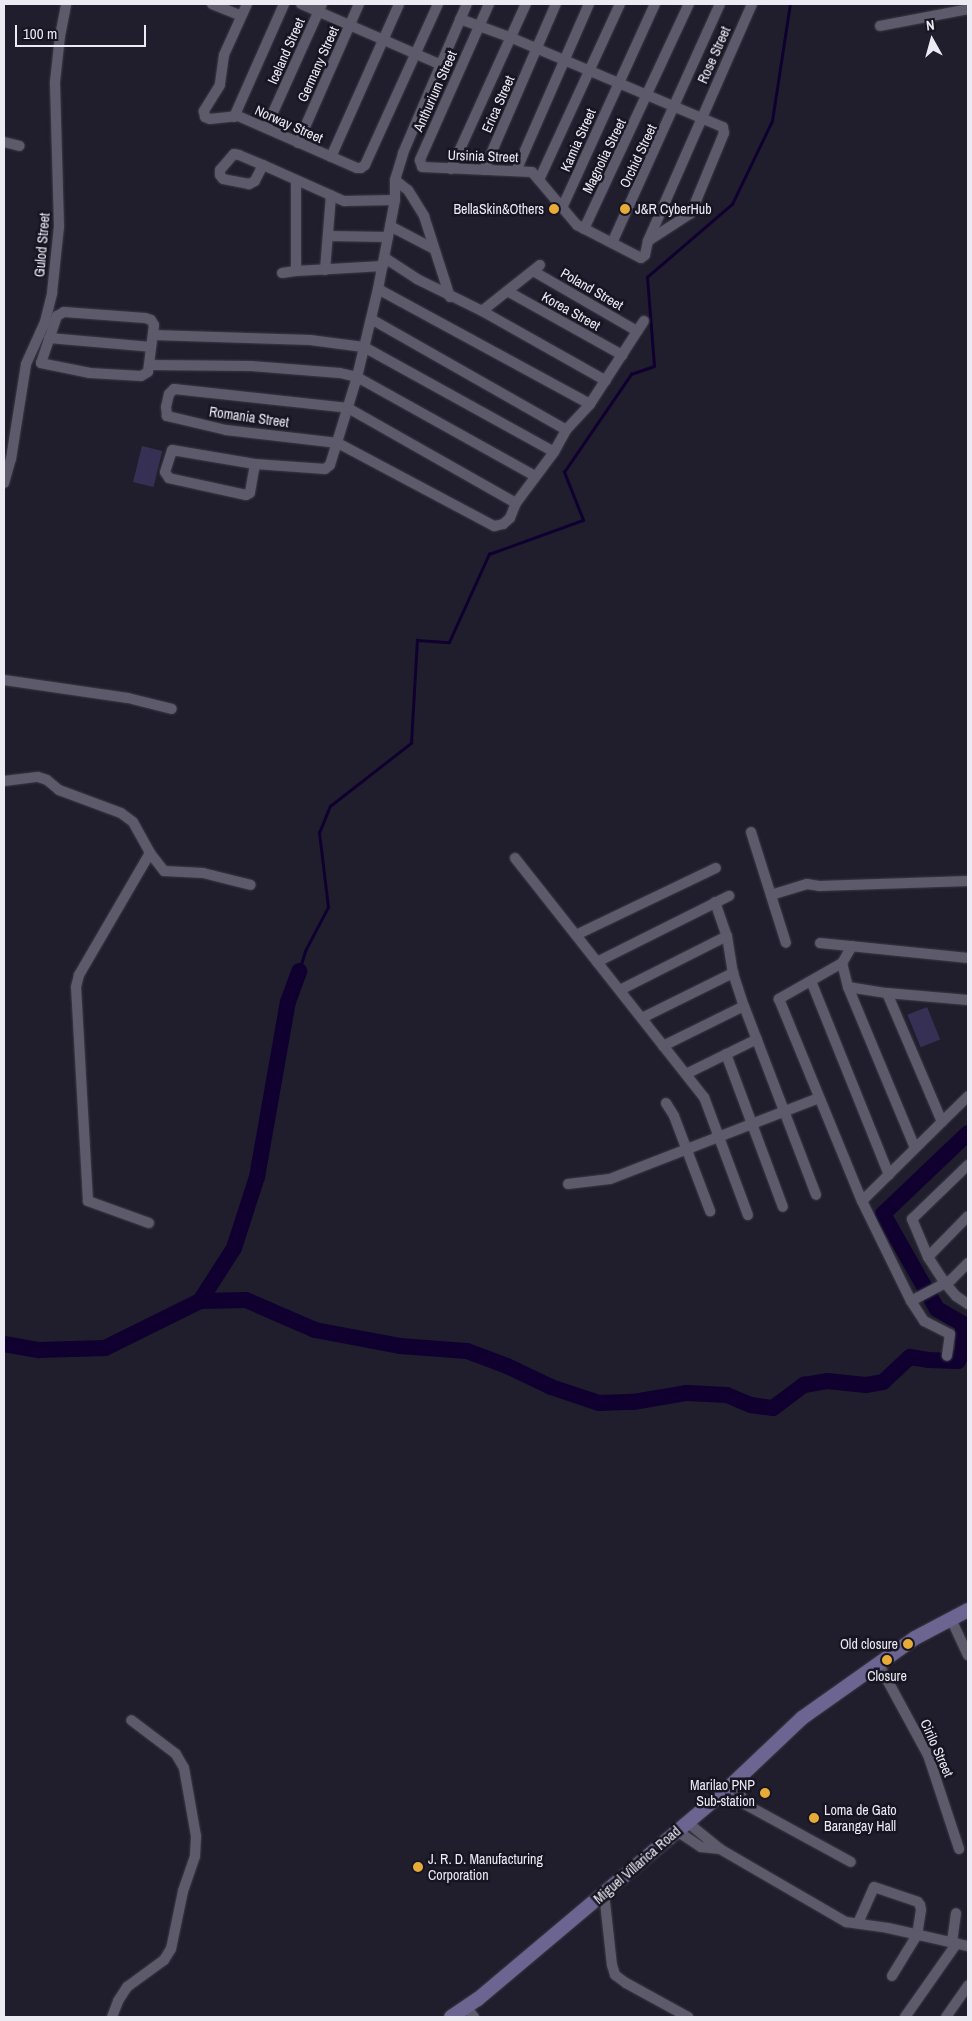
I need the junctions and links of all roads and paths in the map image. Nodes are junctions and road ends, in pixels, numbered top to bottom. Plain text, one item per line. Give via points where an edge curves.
1 (66, 4) edge
2 (212, 4) edge
3 (247, 4) edge
4 (284, 4) edge
5 (301, 4) edge
6 (359, 4) edge
7 (399, 4) edge
8 (438, 4) edge
9 (467, 4) edge
10 (489, 4) edge
11 (526, 4) edge
12 (556, 4) edge
13 (589, 4) edge
14 (620, 4) edge
15 (656, 4) edge
16 (689, 4) edge
17 (720, 4) edge
18 (752, 4) edge
19 (320, 8) edge
20 (968, 9) edge
21 (241, 16) junction
22 (460, 20) junction
23 (350, 25) junction
24 (880, 26) dead end
25 (478, 27) junction
26 (512, 38) junction
27 (383, 41) junction
28 (537, 48) junction
29 (416, 55) junction
30 (564, 60) junction
31 (441, 65) junction
32 (591, 71) junction
33 (619, 83) junction
34 (648, 96) junction
35 (675, 107) junction
36 (234, 116) junction
37 (702, 118) junction
38 (266, 128) junction
39 (4, 142) edge
40 (298, 143) junction
41 (20, 146) dead end
42 (332, 157) junction
43 (263, 165) dead end
44 (422, 167) joint
45 (451, 169) junction
46 (484, 170) junction
47 (516, 171) junction
48 (296, 180) junction
49 (395, 180) junction
50 (539, 180) junction
51 (331, 195) junction
52 (394, 200) junction
53 (562, 208) junction
54 (390, 226) junction
55 (584, 229) junction
56 (328, 236) junction
57 (388, 237) junction
58 (648, 241) junction
59 (612, 243) junction
60 (434, 249) junction
61 (384, 262) junction
62 (325, 270) junction
63 (296, 271) junction
64 (282, 272) dead end
65 (378, 289) junction
66 (507, 292) junction
67 (450, 297) junction
68 (482, 311) junction
69 (371, 319) junction
70 (644, 321) dead end
71 (637, 331) junction
72 (153, 336) junction
73 (49, 338) junction
74 (151, 347) junction
75 (364, 347) junction
76 (622, 355) junction
77 (150, 365) junction
78 (357, 377) junction
79 (606, 381) junction
80 (590, 404) junction
81 (348, 408) junction
82 (566, 430) junction
83 (338, 443) junction
84 (554, 452) junction
85 (255, 464) junction
86 (535, 476) junction
87 (4, 483) edge
88 (516, 503) junction
89 (4, 680) edge
90 (172, 708) dead end
91 (4, 781) edge
92 (750, 832) dead end
93 (150, 853) junction
94 (515, 858) dead end
95 (716, 868) dead end
96 (968, 881) edge
97 (251, 885) dead end
98 (771, 895) junction
99 (729, 896) dead end
100 (715, 902) junction
101 (576, 935) junction
102 (728, 936) junction
103 (820, 942) dead end
104 (786, 943) dead end
105 (852, 946) junction
106 (968, 958) edge
107 (597, 962) junction
108 (842, 963) junction
109 (733, 973) junction
110 (811, 981) junction
111 (848, 987) junction
112 (620, 990) junction
113 (887, 993) junction
114 (968, 1000) edge
115 (744, 1006) junction
116 (642, 1018) junction
117 (757, 1039) junction
118 (664, 1046) junction
119 (726, 1054) junction
120 (686, 1074) junction
121 (968, 1096) edge
122 (820, 1098) junction
123 (666, 1103) dead end
124 (785, 1111) junction
125 (942, 1122) junction
126 (752, 1124) junction
127 (719, 1137) junction
128 (916, 1148) junction
129 (687, 1149) junction
130 (968, 1165) edge
131 (889, 1175) junction
132 (568, 1184) dead end
133 (816, 1195) dead end
134 (862, 1202) junction
135 (783, 1207) dead end
136 (710, 1211) dead end
137 (748, 1215) dead end
138 (968, 1216) edge
139 (149, 1223) dead end
140 (928, 1257) junction
141 (968, 1263) edge
142 (945, 1283) junction
143 (911, 1301) junction
144 (968, 1304) edge
145 (947, 1356) dead end
146 (968, 1610) edge
147 (951, 1618) junction
148 (968, 1655) edge
149 (878, 1663) junction
150 (131, 1720) dead end
151 (728, 1789) junction
152 (682, 1826) junction
153 (959, 1849) dead end
154 (851, 1862) dead end
155 (604, 1892) junction
156 (956, 1913) dead end
157 (858, 1922) junction
158 (917, 1935) junction
159 (954, 1943) junction
160 (968, 1946) edge
161 (892, 1976) dead end
162 (968, 1985) edge
163 (470, 2012) edge
164 (112, 2017) edge
165 (451, 2017) edge
166 (688, 2017) edge
167 (905, 2017) edge
168 (946, 2017) edge

1 - 87 street, Gulod Street via 55,82 59,226 52,293 45,322 26,364 11,459
2 - 21 street
3 - 21 street
4 - 36 street
5 - 19 street
6 - 23 street, Germany Street
7 - 27 street
8 - 29 street
9 - 22 street
10 - 25 street, Anthurium Street
11 - 26 street
12 - 28 street, Erica Street
13 - 30 street
14 - 32 street
15 - 33 street, Kamia Street
16 - 34 street, Magnolia Street
17 - 35 street, Orchid Street
18 - 37 street, Rose Street
19 - 23 street
19 - 38 street, Iceland Street
20 - 24 street
21 - 36 street, Norway Street via 224,55 220,85 204,111 204,117 210,119
22 - 25 street
22 - 31 street
23 - 27 street
23 - 40 street, Germany Street
25 - 26 street
25 - 44 street, Anthurium Street via 420,160
26 - 28 street
26 - 45 street
27 - 29 street
27 - 42 street
28 - 30 street
28 - 46 street, Erica Street
29 - 31 street
29 - 42 street, Norway Street via 365,165 362,168
30 - 32 street
30 - 47 street
31 - 49 street via 403,153
32 - 33 street
32 - 50 street
33 - 34 street
33 - 53 street, Kamia Street
34 - 35 street
34 - 55 street, Magnolia Street
35 - 37 street
35 - 59 street, Orchid Street
36 - 38 street, Norway Street
37 - 58 street, Rose Street
37 - 58 street via 723,127 724,133 691,213
38 - 40 street, Norway Street
39 - 41 street
40 - 42 street, Norway Street
43 - 48 street
44 - 45 street, Ursinia Street
45 - 46 street, Ursinia Street
46 - 47 street, Ursinia Street
47 - 50 street, Ursinia Street via 532,172
48 - 51 street
48 - 63 street
49 - 52 street
49 - 60 street via 408,190 424,216
50 - 53 street, Ursinia Street
51 - 52 street via 344,201
51 - 56 street
52 - 54 street
53 - 55 street, Ursinia Street
54 - 57 street
54 - 60 street
55 - 59 street, Ursinia Street
56 - 57 street
56 - 62 street
57 - 61 street
58 - 59 street, Ursinia Street via 645,255 641,258
60 - 67 street
61 - 62 street
61 - 65 street
61 - 67 street
62 - 63 street
63 - 64 street
65 - 69 street
65 - 80 street
66 - 68 street
66 - 71 street, Poland Street via 536,268
66 - 76 street, Korea Street
67 - 68 street
68 - 79 street
69 - 75 street
69 - 82 street
70 - 71 street
71 - 76 street
72 - 73 street via 154,326 145,318 64,312 57,316
72 - 74 street
72 - 75 street via 310,340
73 - 74 street
73 - 77 street via 41,363 90,373 141,376 148,372
74 - 77 street
75 - 78 street
75 - 84 street
76 - 79 street
77 - 78 street via 251,366
78 - 81 street
78 - 86 street
79 - 80 street
80 - 82 street
81 - 83 street
81 - 83 street, Romania Street via 174,389 169,394 167,416 226,430
81 - 88 street
82 - 84 street
83 - 85 street via 325,470
83 - 88 street via 494,526 510,518
84 - 86 street
85 - 85 street via 172,450 165,472 169,478 246,495 250,493
86 - 88 street
89 - 90 street via 128,698
91 - 93 street via 38,776 59,790 121,813 133,822
92 - 98 street
93 - 97 street via 164,870 203,873
93 - 139 street via 79,974 76,987 88,1201
94 - 101 street
95 - 101 street
96 - 98 street via 807,884
98 - 104 street
99 - 100 street
100 - 102 street
100 - 107 street
101 - 107 street
102 - 109 street
102 - 112 street
103 - 105 street
105 - 106 street
105 - 108 street
107 - 112 street
108 - 110 street
108 - 111 street
109 - 115 street
109 - 116 street
110 - 122 street via 780,999
110 - 131 street
111 - 113 street
111 - 128 street
112 - 116 street
113 - 114 street
113 - 125 street
115 - 117 street
115 - 118 street
116 - 118 street
117 - 119 street
117 - 124 street
118 - 120 street
119 - 120 street
119 - 126 street
120 - 127 street via 704,1098
121 - 125 street
122 - 124 street
122 - 134 street
123 - 129 street
124 - 126 street
124 - 133 street
125 - 128 street
126 - 127 street
126 - 135 street
127 - 129 street
127 - 137 street
128 - 131 street
129 - 132 street via 610,1179
129 - 136 street
130 - 140 street via 912,1220
131 - 134 street
134 - 143 street
138 - 140 street
140 - 142 street
141 - 142 street
142 - 143 street
142 - 144 street
143 - 145 street via 924,1321 950,1334
146 - 147 main road, Miguel Villarica Road
147 - 148 street
147 - 149 main road, Miguel Villarica Road
149 - 151 main road, Miguel Villarica Road via 802,1718
149 - 153 street, Cirilo Street via 928,1755
150 - 164 street via 176,1754 184,1768 196,1836 196,1856 183,1890 171,1949 164,1960 127,1987
151 - 152 main road, Miguel Villarica Road
151 - 154 street via 741,1796 741,1802
152 - 155 main road, Miguel Villarica Road
152 - 157 street via 846,1922
155 - 163 main road, Miguel Villarica Road
155 - 166 street via 615,1975
156 - 159 street
157 - 158 street
157 - 158 street via 872,1887 876,1886 918,1902 921,1910
158 - 159 street
158 - 161 street
159 - 160 street
159 - 167 street
162 - 168 street
163 - 165 main road, Miguel Villarica Road

